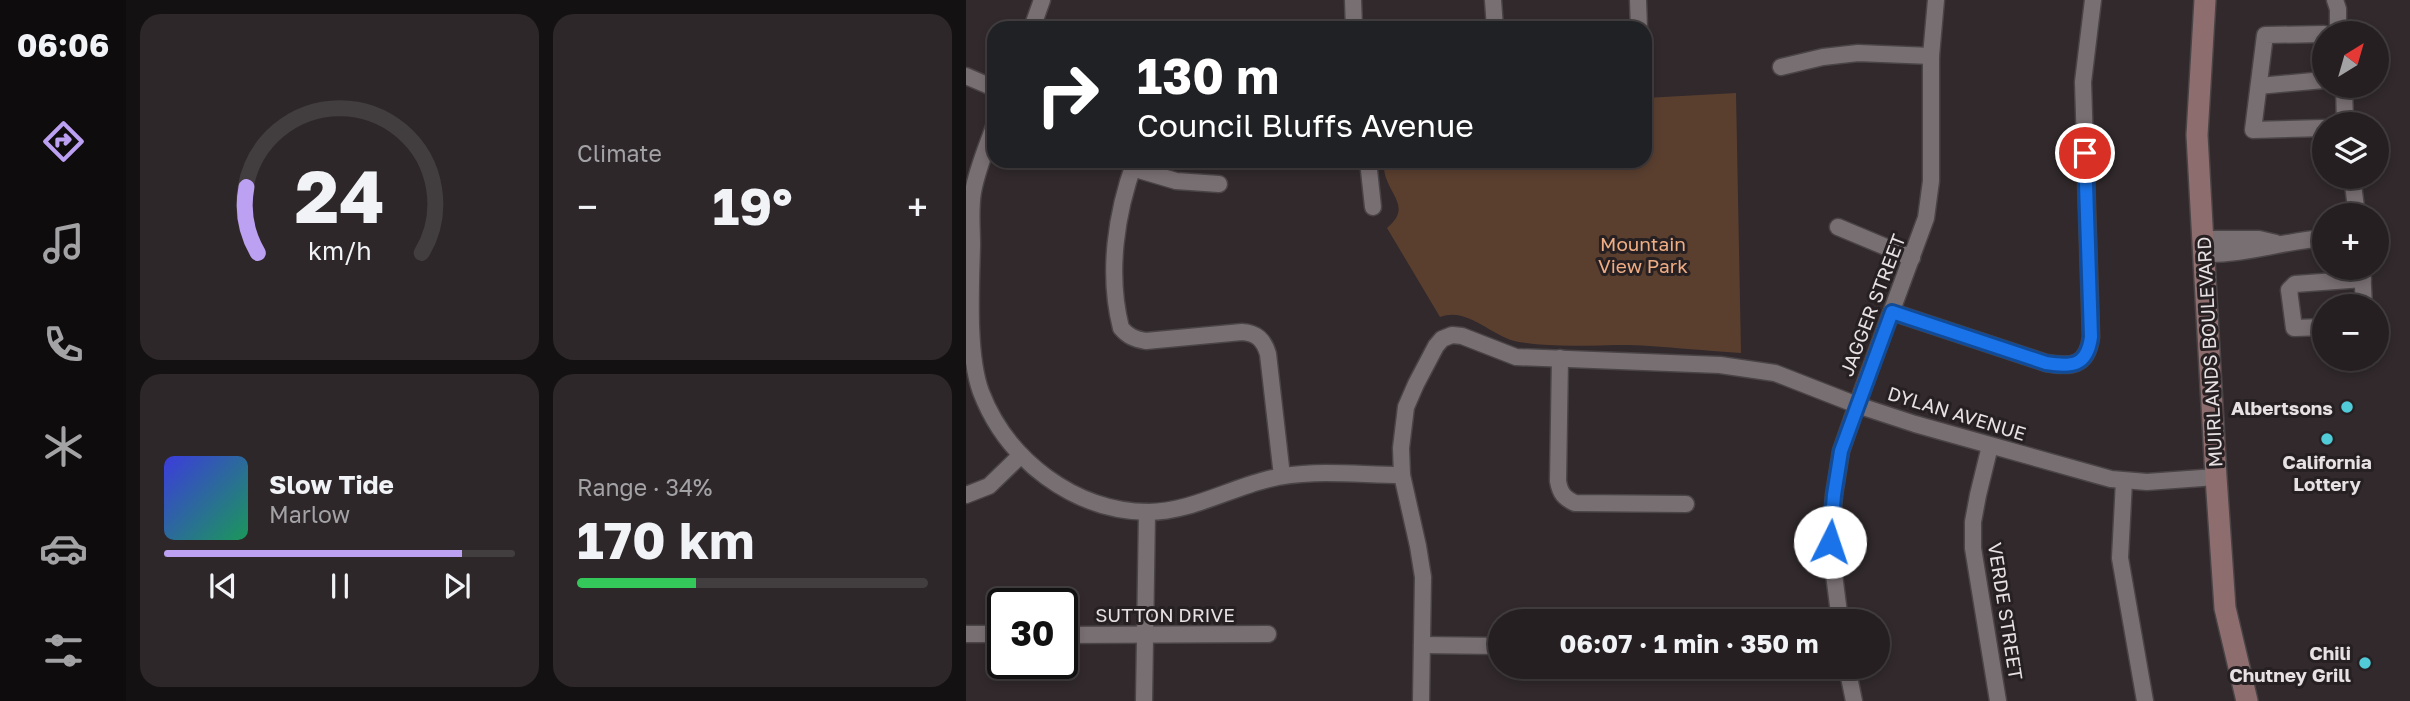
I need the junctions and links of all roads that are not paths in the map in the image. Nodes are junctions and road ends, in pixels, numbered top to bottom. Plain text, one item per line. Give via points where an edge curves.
1 (1042, 0) edge
2 (1353, 0) edge
3 (1493, 0) edge
4 (1638, 0) edge
5 (1936, 0) edge
6 (2093, 0) edge
7 (2205, 0) edge
8 (2335, 0) edge
9 (1034, 21) edge
10 (1354, 21) edge
11 (1494, 21) edge
12 (1639, 21) edge
13 (2338, 21) edge
14 (2312, 34) edge
15 (1931, 56) junction
16 (1781, 67) dead end
17 (966, 76) edge
18 (2312, 81) edge
19 (987, 85) edge
20 (2259, 86) junction
21 (2312, 128) edge
22 (987, 148) edge
23 (1133, 168) edge
24 (1144, 168) edge
25 (1369, 168) edge
26 (1219, 184) dead end
27 (1373, 207) dead end
28 (969, 209) edge
29 (1838, 227) dead end
30 (2312, 240) edge
31 (2204, 247) junction
32 (1912, 258) junction
33 (2320, 280) edge
34 (1892, 312) junction
35 (2312, 327) edge
36 (970, 347) edge
37 (1560, 358) junction
38 (1857, 405) junction
39 (1990, 446) junction
40 (1021, 455) junction
41 (1402, 475) junction
42 (1282, 476) junction
43 (2216, 477) junction
44 (2124, 481) junction
45 (966, 495) edge
46 (1686, 504) dead end
47 (1147, 512) junction
48 (1838, 609) edge
49 (966, 634) edge
50 (987, 634) edge
51 (1268, 634) dead end
52 (1078, 635) edge
53 (1145, 636) junction
54 (1422, 645) junction
55 (1488, 646) edge
56 (1849, 679) edge
57 (1144, 701) edge
58 (1421, 701) edge
59 (1854, 701) edge
60 (1998, 701) edge
61 (2145, 701) edge
62 (2247, 701) edge

1 - 9 street
2 - 10 street
3 - 11 street
4 - 12 street
5 - 15 street, JAGGER STREET
6 - 34 street via 2083,82 2091,337 2086,356 2070,366 2046,363
7 - 31 main road, MUIRLANDS BOULEVARD via 2197,135
8 - 13 street
14 - 20 street via 2265,35
15 - 16 street via 1858,53
15 - 32 street, JAGGER STREET via 1931,181 1926,218
17 - 19 street
18 - 20 street
20 - 21 street via 2253,130
22 - 28 street
23 - 42 street via 1120,208 1114,267 1121,328 1146,341 1242,332 1259,337 1268,354
24 - 26 street via 1176,181
25 - 27 street
28 - 36 street
29 - 32 street
30 - 31 street via 2230,255
31 - 43 main road, MUIRLANDS BOULEVARD
32 - 34 street, JAGGER STREET
33 - 35 street via 2295,284 2289,290 2294,328
34 - 38 street, JAGGER STREET
36 - 40 street via 981,390 1001,431
37 - 38 street, DYLAN AVENUE via 1748,368 1775,373
37 - 41 street, DYLAN AVENUE via 1516,357 1462,336 1442,339 1406,407
37 - 46 street via 1558,481 1565,499 1585,504
38 - 39 street, DYLAN AVENUE
38 - 48 street, JAGGER STREET via 1841,451 1834,495 1830,542
39 - 44 street, DYLAN AVENUE
39 - 60 street, VERDE STREET via 1973,522 1973,548
40 - 45 street via 989,486
40 - 47 street via 1061,488 1104,504
41 - 42 street
41 - 54 street via 1423,577
42 - 47 street via 1177,508
43 - 44 street, DYLAN AVENUE
43 - 62 main road, MUIRLANDS BOULEVARD via 2225,608
44 - 61 street via 2120,558
47 - 53 street
49 - 50 street
51 - 53 street, SUTTON DRIVE
52 - 53 street, SUTTON DRIVE
53 - 57 street
54 - 55 street
54 - 58 street
56 - 59 street

